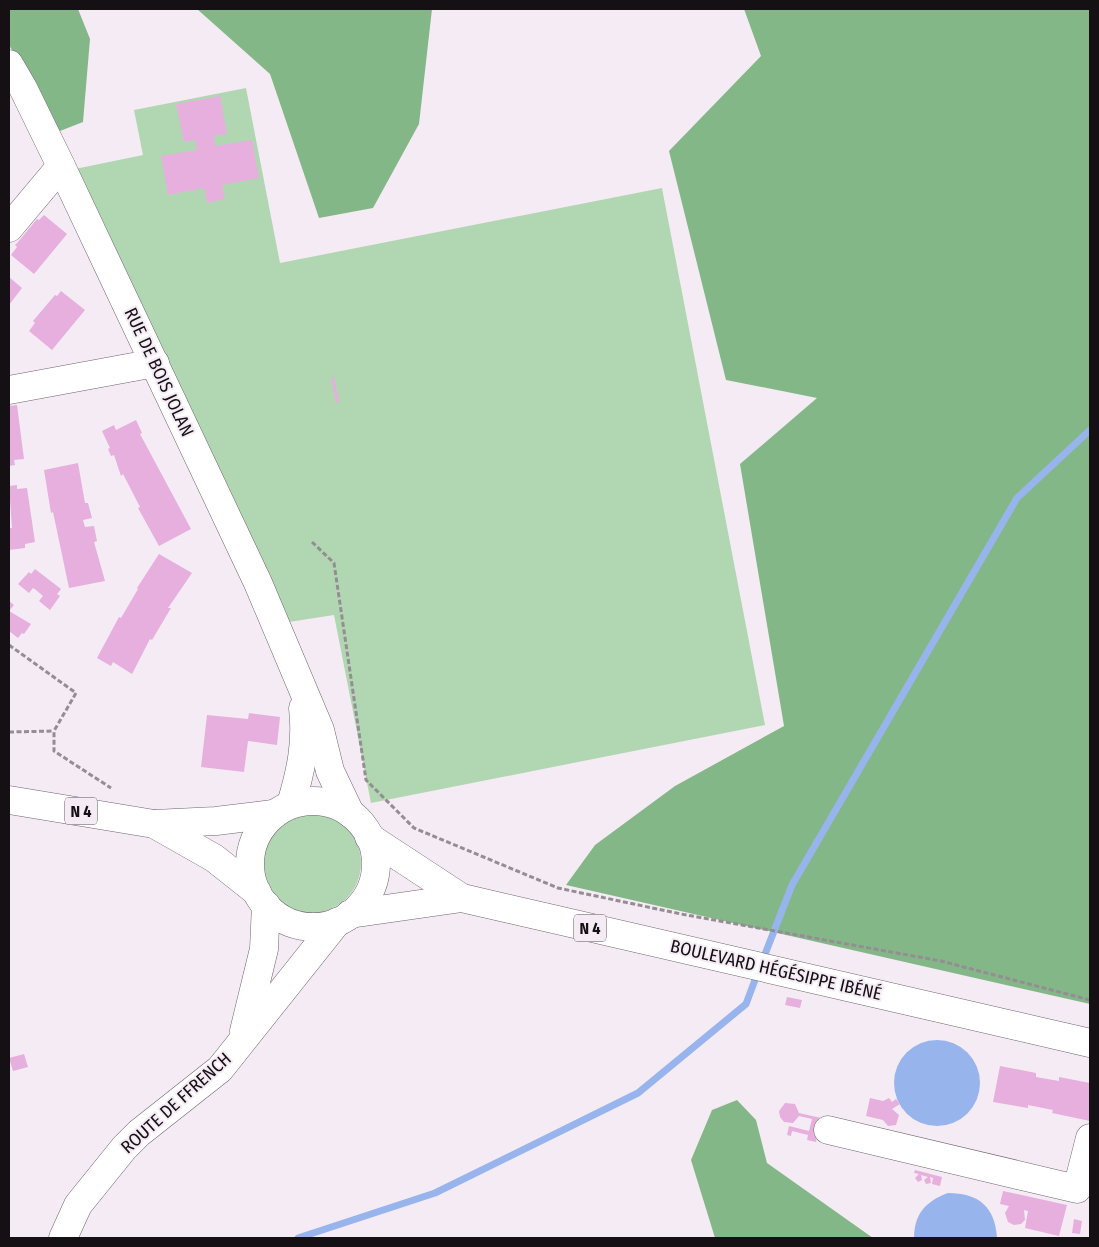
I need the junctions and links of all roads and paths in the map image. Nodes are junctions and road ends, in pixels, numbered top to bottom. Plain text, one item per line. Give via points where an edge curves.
1 (9, 64) edge
2 (61, 166) junction
3 (9, 228) edge
4 (155, 363) junction
5 (9, 390) edge
6 (312, 542) dead end
7 (9, 645) edge
8 (301, 684) junction
9 (54, 731) junction
10 (9, 732) edge
11 (111, 788) dead end
12 (9, 800) edge
13 (282, 809) junction
14 (350, 813) junction
15 (154, 824) junction
16 (370, 837) junction
17 (462, 898) junction
18 (261, 899) junction
19 (344, 918) junction
20 (1090, 1000) edge
21 (241, 1043) junction
22 (1090, 1044) edge
23 (828, 1130) dead end
24 (1090, 1138) edge
25 (63, 1238) edge

1 - 2 main road, RUE DE BOIS JOLAN
2 - 3 main road
2 - 4 main road, RUE DE BOIS JOLAN via 80,188 127,285
4 - 5 main road
4 - 8 main road, RUE DE BOIS JOLAN via 258,583
6 - 20 path via 334,563 366,780 414,828 558,888 681,914 941,961
7 - 9 path via 76,693
8 - 13 main road, RUE DE BOIS JOLAN via 305,730 302,766
8 - 14 main road, RUE DE BOIS JOLAN via 320,730 330,771
9 - 10 path
9 - 11 path via 54,751
12 - 15 main road, N 4
13 - 14 main road via 318,801
13 - 15 main road, N 4 via 216,821
13 - 18 main road via 260,831 251,850 250,864
14 - 16 main road
15 - 18 main road, N 4 via 214,858
16 - 17 main road, BOULEVARD HÉGÉSIPPE IBÉNÉ / N 4
16 - 19 main road via 375,870 371,888 362,903
17 - 19 main road, BOULEVARD HÉGÉSIPPE IBÉNÉ / N 4
17 - 22 main road, BOULEVARD HÉGÉSIPPE IBÉNÉ / N 4
18 - 19 main road via 281,918 299,926 318,926
18 - 21 main road, ROUTE DE FFRENCH via 264,949
19 - 21 main road, ROUTE DE FFRENCH via 303,962
21 - 25 main road, ROUTE DE FFRENCH via 220,1069 124,1148 78,1205
23 - 24 main road via 1077,1189

